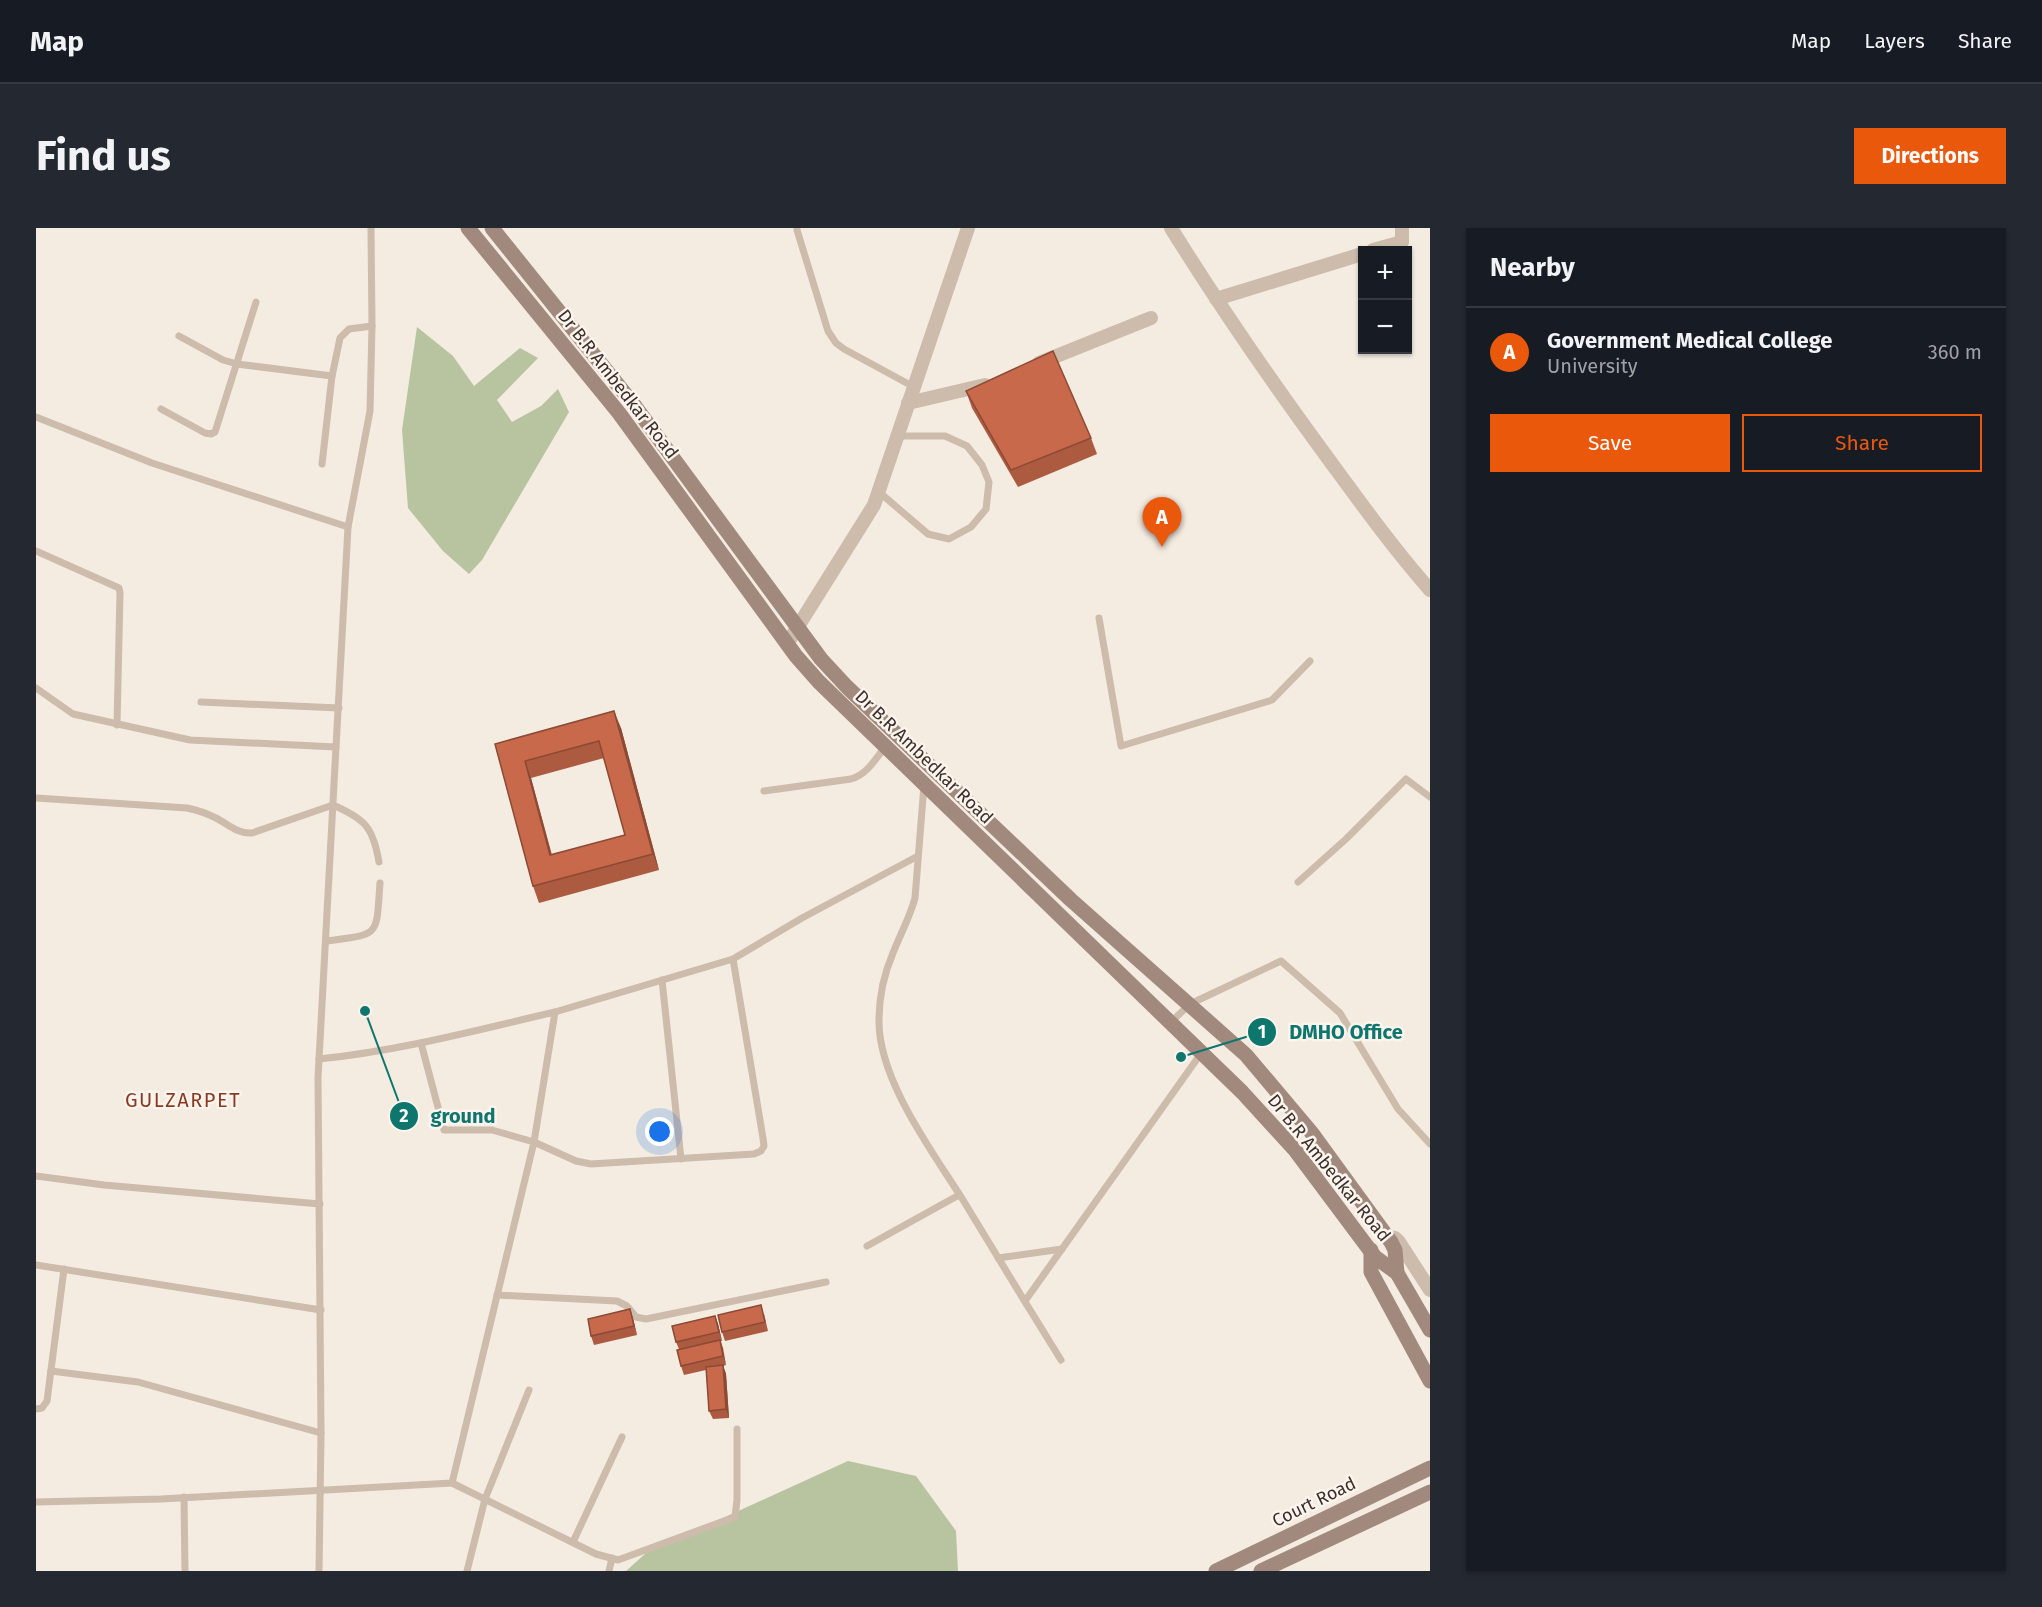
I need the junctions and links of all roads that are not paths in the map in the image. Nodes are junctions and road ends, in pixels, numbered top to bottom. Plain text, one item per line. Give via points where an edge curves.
1 (371, 228) edge
2 (468, 228) edge
3 (492, 228) edge
4 (968, 228) edge
5 (1171, 228) edge
6 (1402, 228) edge
7 (796, 230) dead end
8 (1388, 246) edge
9 (1358, 255) edge
10 (1216, 299) junction
11 (256, 302) dead end
12 (1151, 318) dead end
13 (372, 326) junction
14 (180, 336) dead end
15 (237, 364) junction
16 (1022, 370) edge
17 (332, 375) junction
18 (1000, 378) edge
19 (914, 387) junction
20 (908, 404) junction
21 (161, 409) dead end
22 (36, 417) edge
23 (651, 428) junction
24 (897, 436) junction
25 (639, 440) junction
26 (322, 464) dead end
27 (879, 492) junction
28 (348, 527) junction
29 (36, 550) edge
30 (1430, 590) edge
31 (1099, 618) dead end
32 (798, 628) junction
33 (787, 644) junction
34 (1310, 661) dead end
35 (36, 688) edge
36 (201, 702) dead end
37 (339, 708) junction
38 (117, 725) junction
39 (336, 747) junction
40 (885, 747) junction
41 (933, 769) junction
42 (924, 784) junction
43 (764, 791) dead end
44 (1430, 797) edge
45 (36, 798) edge
46 (333, 805) junction
47 (918, 856) junction
48 (379, 861) dead end
49 (1298, 882) dead end
50 (380, 883) dead end
51 (326, 941) junction
52 (733, 959) junction
53 (662, 980) junction
54 (1190, 1004) junction
55 (555, 1012) junction
56 (1170, 1023) junction
57 (421, 1043) junction
58 (1202, 1052) junction
59 (319, 1059) junction
60 (534, 1142) junction
61 (1430, 1144) edge
62 (681, 1159) junction
63 (36, 1176) edge
64 (959, 1195) junction
65 (320, 1204) junction
66 (1387, 1237) junction
67 (867, 1246) dead end
68 (1062, 1249) junction
69 (1371, 1250) junction
70 (998, 1258) junction
71 (36, 1265) edge
72 (64, 1269) junction
73 (1401, 1278) junction
74 (826, 1282) dead end
75 (1430, 1290) edge
76 (497, 1295) junction
77 (1025, 1301) junction
78 (321, 1310) junction
79 (1430, 1330) edge
80 (1061, 1360) dead end
81 (51, 1371) junction
82 (1430, 1381) edge
83 (529, 1390) dead end
84 (36, 1409) edge
85 (737, 1429) dead end
86 (321, 1433) junction
87 (622, 1437) dead end
88 (1430, 1468) edge
89 (452, 1483) junction
90 (320, 1490) junction
91 (1430, 1492) edge
92 (184, 1497) junction
93 (485, 1499) junction
94 (36, 1502) edge
95 (573, 1542) junction
96 (612, 1558) junction
97 (185, 1571) edge
98 (320, 1571) edge
99 (467, 1571) edge
100 (609, 1571) edge
101 (1216, 1571) edge
102 (1261, 1571) edge

1 - 13 lane
2 - 25 street, Dr B.R Ambedkar Road
3 - 23 street, Dr B.R Ambedkar Road
4 - 19 street
5 - 10 street
6 - 8 street via 1402,242
7 - 19 lane via 828,331 836,343
9 - 10 street
10 - 30 street via 1353,495
11 - 15 lane
12 - 16 street
13 - 17 lane via 349,329 340,338
13 - 28 lane via 370,411
14 - 15 lane
15 - 17 lane
15 - 21 lane via 215,432 205,433
17 - 26 lane
18 - 20 street
19 - 20 street
20 - 24 street
22 - 28 lane via 152,463
23 - 25 street
23 - 32 street, Dr B.R Ambedkar Road
24 - 27 street
24 - 27 lane via 945,436 966,446 982,465 989,482 986,509 971,527 949,539 928,534
25 - 33 street, Dr B.R Ambedkar Road
27 - 32 street
28 - 37 lane
29 - 38 lane via 120,591
31 - 34 lane via 1121,746 1272,700
32 - 33 street
32 - 41 street, Dr B.R Ambedkar Road via 847,687
33 - 40 street, Dr B.R Ambedkar Road via 819,682
35 - 38 lane via 74,714
36 - 37 lane
37 - 39 lane
38 - 39 lane via 190,740
39 - 46 lane
40 - 42 street, Dr B.R Ambedkar Road
40 - 43 lane via 866,771 851,779
41 - 42 lane
41 - 54 street, Dr B.R Ambedkar Road via 1071,900
42 - 47 lane
42 - 56 street, Dr B.R Ambedkar Road
44 - 49 lane via 1406,779
45 - 46 lane via 187,808 245,833
46 - 48 lane via 367,825
46 - 51 lane
47 - 52 lane
47 - 64 lane via 912,911 886,972 878,1022 894,1082
50 - 51 lane via 374,929 361,937
51 - 59 lane
52 - 53 lane
52 - 62 lane via 764,1146 754,1154
53 - 55 lane
53 - 62 lane
54 - 56 lane
54 - 61 lane via 1281,961 1340,1013 1398,1109
54 - 66 street, Dr B.R Ambedkar Road via 1267,1079
55 - 57 lane
55 - 60 lane
56 - 58 street, Dr B.R Ambedkar Road
57 - 59 lane
57 - 60 lane via 444,1130 492,1130
58 - 68 lane
58 - 69 street, Dr B.R Ambedkar Road via 1295,1150
59 - 65 lane
60 - 62 lane via 591,1164
60 - 76 lane
63 - 65 lane
64 - 67 lane
64 - 70 lane
65 - 78 lane
66 - 73 street, Dr B.R Ambedkar Road via 1395,1250
66 - 75 street via 1399,1242
68 - 70 lane
68 - 77 lane
69 - 73 street, Dr B.R Ambedkar Road
69 - 82 street via 1371,1272
70 - 77 lane
71 - 72 lane
72 - 78 lane
72 - 81 lane
73 - 79 street, Dr B.R Ambedkar Road
74 - 76 lane via 646,1319 636,1317 617,1301
76 - 89 lane
77 - 80 lane
78 - 86 lane
81 - 84 lane via 45,1405
81 - 86 lane via 138,1382
83 - 93 lane
85 - 96 lane via 735,1517 618,1560
86 - 90 lane
87 - 95 lane
88 - 101 street, Court Road
89 - 90 lane
89 - 93 lane
90 - 92 lane
90 - 98 lane
91 - 102 street
92 - 94 lane
92 - 97 lane
93 - 95 lane
93 - 99 lane
95 - 96 lane
96 - 100 lane

